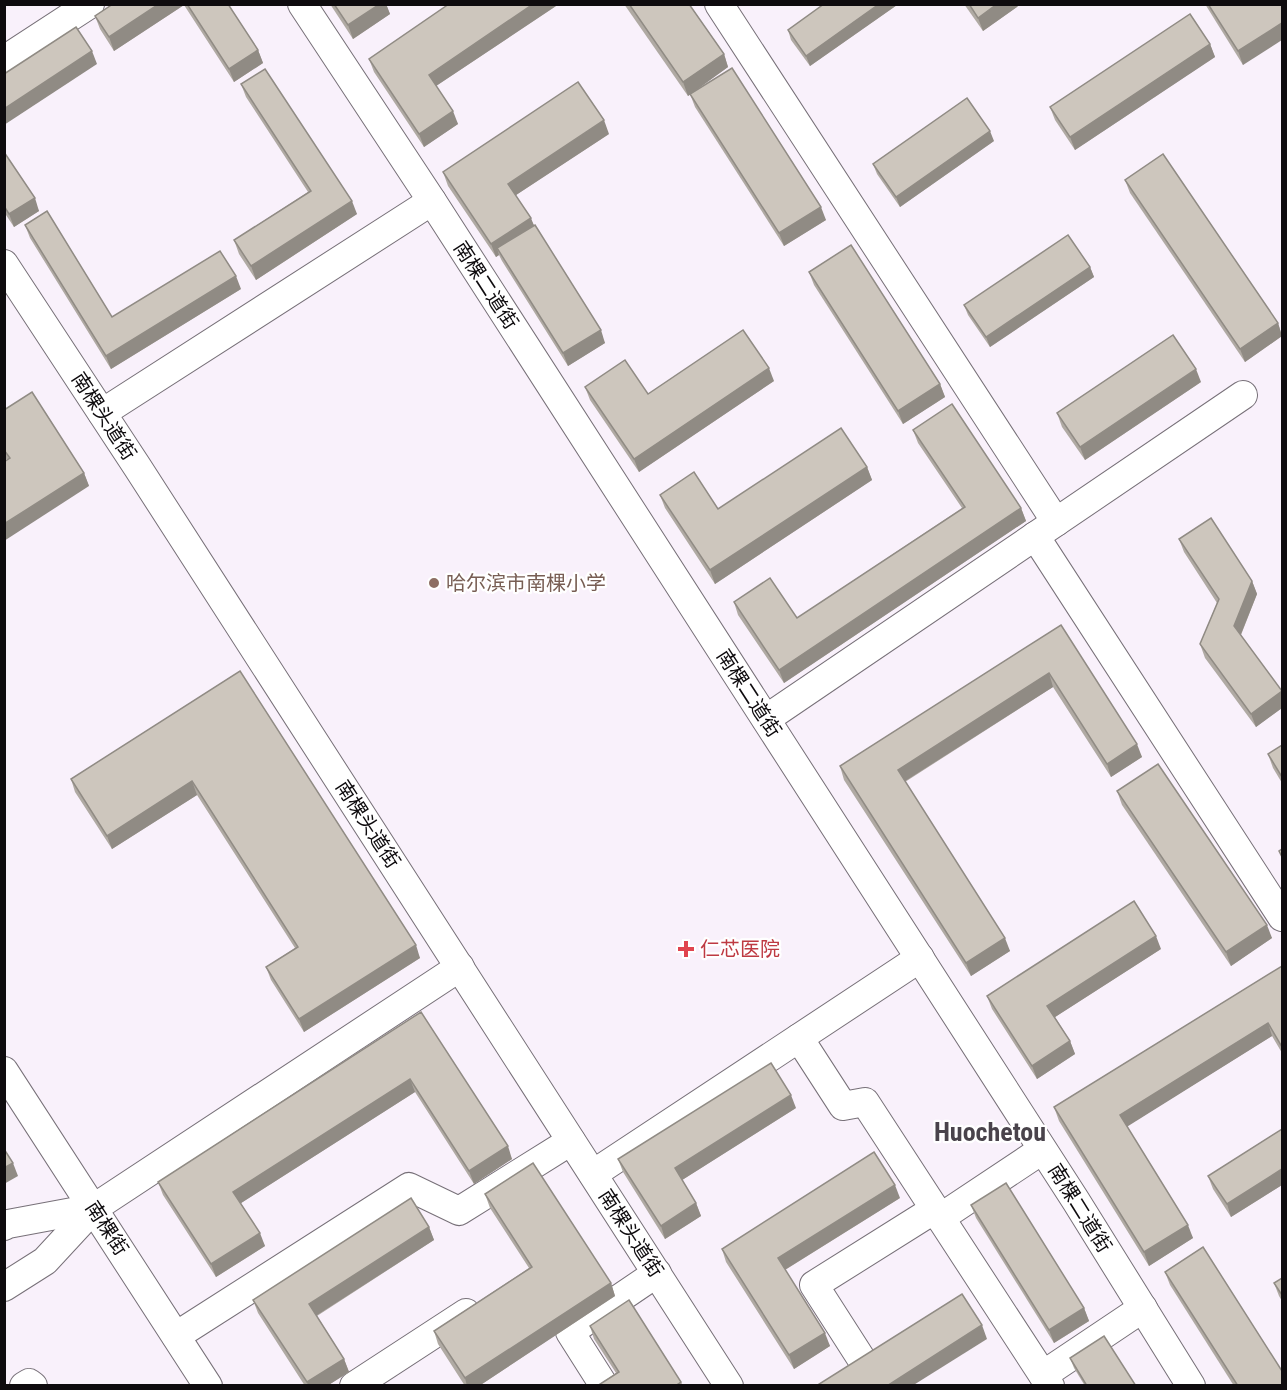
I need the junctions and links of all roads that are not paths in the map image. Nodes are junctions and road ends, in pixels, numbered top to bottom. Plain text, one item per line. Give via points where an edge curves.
1 (90, 4) edge
2 (302, 4) edge
3 (718, 4) edge
4 (4, 60) edge
5 (432, 201) junction
6 (4, 264) edge
7 (1242, 395) dead end
8 (102, 413) junction
9 (1045, 529) junction
10 (765, 719) junction
11 (1282, 917) edge
12 (920, 958) junction
13 (460, 967) junction
14 (799, 1038) junction
15 (4, 1071) edge
16 (572, 1141) junction
17 (1042, 1150) junction
18 (593, 1174) junction
19 (94, 1209) junction
20 (938, 1214) junction
21 (4, 1226) edge
22 (657, 1273) junction
23 (4, 1287) edge
24 (487, 1300) edge
25 (1143, 1308) junction
26 (176, 1336) junction
27 (865, 1363) edge
28 (1046, 1380) edge
29 (198, 1385) edge
30 (726, 1385) edge
31 (24, 1386) edge
32 (33, 1386) edge
33 (354, 1386) edge
34 (601, 1386) edge
35 (1191, 1386) edge

1 - 4 street
2 - 5 street, 南棵二道街
3 - 9 street
5 - 8 street
5 - 10 street, 南棵二道街
6 - 8 street, 南棵头道街
7 - 9 street
8 - 13 street, 南棵头道街
9 - 10 street
9 - 11 street
10 - 12 street, 南棵二道街
12 - 14 street
12 - 17 street, 南棵二道街
13 - 16 street, 南棵头道街
13 - 19 street
14 - 18 street
14 - 20 street via 843,1106 865,1102 883,1152
15 - 19 street, 南棵街
16 - 18 street, 南棵头道街
16 - 26 street via 459,1211 409,1187
17 - 20 street
17 - 25 street, 南棵二道街
18 - 22 street, 南棵头道街
19 - 21 street
19 - 23 street via 45,1261
19 - 26 street, 南棵街
20 - 27 street via 814,1285
20 - 28 street via 975,1293
22 - 30 street, 南棵头道街
22 - 34 street via 570,1332
24 - 33 street
25 - 28 street
25 - 35 street, 南棵二道街
26 - 29 street, 南棵街
31 - 32 street

